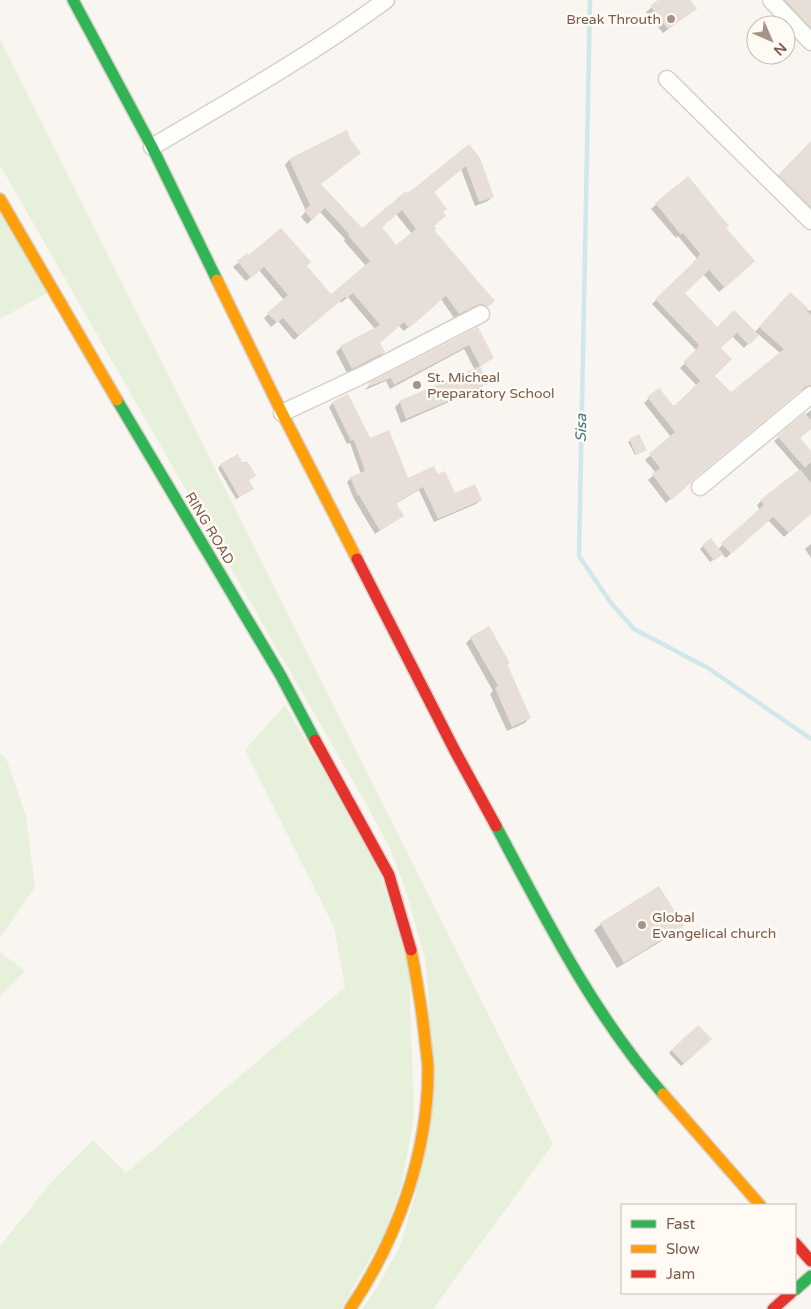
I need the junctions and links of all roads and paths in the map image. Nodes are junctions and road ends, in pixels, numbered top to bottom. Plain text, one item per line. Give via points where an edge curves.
1 (73, 0) edge
2 (386, 0) edge
3 (771, 0) edge
4 (811, 42) edge
5 (667, 79) dead end
6 (152, 147) junction
7 (0, 199) edge
8 (811, 221) edge
9 (481, 314) dead end
10 (811, 395) edge
11 (282, 412) junction
12 (700, 487) dead end
13 (759, 1204) edge
14 (796, 1244) edge
15 (811, 1261) edge
16 (811, 1276) edge
17 (796, 1289) edge
18 (791, 1294) edge
19 (350, 1309) edge
20 (773, 1309) edge

1 - 6 street
2 - 6 street via 286,67
3 - 4 street
5 - 8 street
6 - 11 street
7 - 19 street, RING ROAD via 281,676 389,875 411,951 421,1004 428,1070 423,1134 402,1211 370,1279
9 - 11 street
10 - 12 street
11 - 13 street via 455,751 554,934 638,1065
14 - 15 street
16 - 17 street
18 - 20 street

